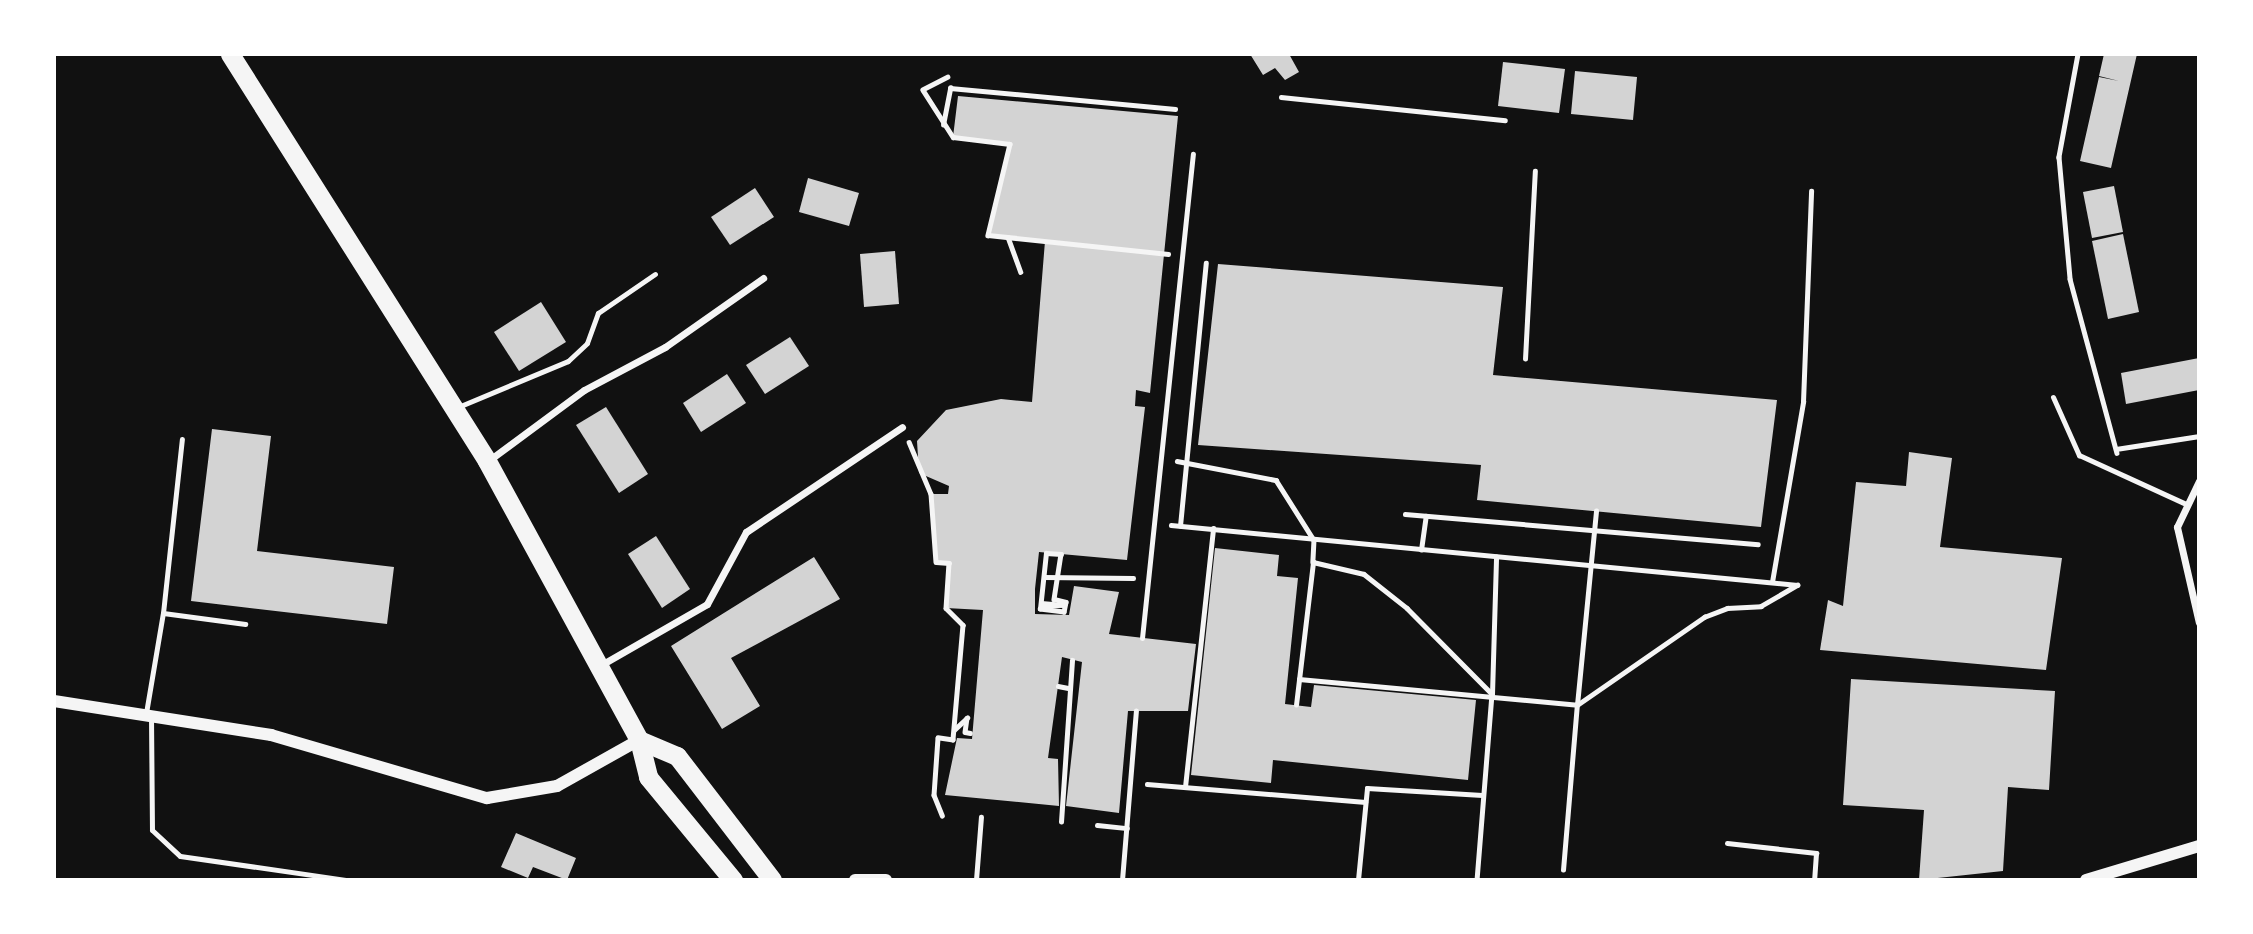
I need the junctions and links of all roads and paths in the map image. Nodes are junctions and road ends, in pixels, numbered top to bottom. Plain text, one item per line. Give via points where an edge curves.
1 (230, 54) edge
2 (2078, 54) edge
3 (948, 77) dead end
4 (1281, 97) dead end
5 (1175, 109) dead end
6 (1504, 120) dead end
7 (943, 125) junction
8 (1193, 154) dead end
9 (1535, 171) dead end
10 (1811, 191) dead end
11 (1008, 237) junction
12 (1179, 257) junction
13 (1206, 262) dead end
14 (1021, 272) dead end
15 (655, 274) dead end
16 (763, 278) dead end
17 (1525, 359) dead end
18 (2053, 397) dead end
19 (455, 409) junction
20 (902, 427) joint
21 (2199, 436) edge
22 (182, 439) dead end
23 (2116, 449) junction
24 (1159, 458) junction
25 (487, 461) junction
26 (1188, 463) junction
27 (2126, 481) junction
28 (2199, 481) edge
29 (2186, 504) junction
30 (1596, 511) dead end
31 (1405, 514) dead end
32 (1426, 516) junction
33 (1153, 523) junction
34 (1180, 526) junction
35 (1213, 529) junction
36 (1314, 540) junction
37 (1758, 544) dead end
38 (1421, 550) junction
39 (1496, 557) junction
40 (1313, 562) junction
41 (1043, 577) junction
42 (1059, 578) junction
43 (1148, 578) junction
44 (1772, 582) junction
45 (1035, 589) dead end
46 (1042, 589) junction
47 (1041, 603) junction
48 (1064, 611) junction
49 (163, 613) junction
50 (2199, 623) edge
51 (245, 624) dead end
52 (1142, 638) dead end
53 (1072, 660) dead end
54 (600, 665) junction
55 (1299, 679) junction
56 (1058, 686) dead end
57 (1068, 688) junction
58 (1492, 694) junction
59 (54, 701) edge
60 (1296, 705) dead end
61 (1577, 705) junction
62 (1136, 711) dead end
63 (148, 717) junction
64 (954, 730) junction
65 (970, 733) dead end
66 (639, 740) junction
67 (1130, 782) junction
68 (1185, 787) junction
69 (1482, 795) junction
70 (1365, 802) junction
71 (942, 815) dead end
72 (981, 817) dead end
73 (1061, 822) dead end
74 (1097, 825) dead end
75 (1127, 828) junction
76 (1727, 843) dead end
77 (2199, 846) edge
78 (1563, 870) dead end
79 (347, 880) edge
80 (733, 880) edge
81 (772, 880) edge
82 (855, 880) edge
83 (886, 880) edge
84 (976, 880) edge
85 (1122, 880) edge
86 (1358, 880) edge
87 (1477, 880) edge
88 (1814, 880) edge
89 (2086, 880) edge

1 - 19 highway
2 - 23 path via 2059,157 2070,279
3 - 7 path via 923,90
4 - 6 path
5 - 7 path via 950,88
7 - 11 path via 953,137 1010,144 988,235
8 - 12 lane
9 - 17 path
10 - 44 path via 1803,402
11 - 12 path
11 - 14 path
12 - 24 lane
13 - 26 path
15 - 19 lane via 598,313 587,342 568,361
16 - 25 street via 665,347 584,390
18 - 27 lane via 2079,455
19 - 25 highway
20 - 54 street via 746,531 707,604
20 - 64 path via 931,494 936,562 949,563 946,608 963,625
21 - 23 path
22 - 49 lane
23 - 27 path
24 - 26 path
24 - 33 lane
25 - 54 highway
26 - 34 path
26 - 36 path via 1276,481
27 - 29 lane
28 - 29 street
29 - 50 street via 2177,527 2178,553
30 - 61 path
31 - 32 path
32 - 37 path
32 - 38 path
33 - 34 path
33 - 43 lane
34 - 35 path
35 - 36 path
35 - 68 path
36 - 38 path
36 - 40 path
38 - 39 path
39 - 44 path
39 - 58 path
40 - 55 path
40 - 58 path via 1364,574 1407,608
41 - 42 path
41 - 42 path via 1046,553 1061,554
41 - 46 path
42 - 43 path
42 - 48 path via 1054,599 1066,602
43 - 52 lane
44 - 61 path via 1797,585 1761,606 1727,608 1704,617
45 - 46 path
46 - 47 path
47 - 48 path via 1040,609 1051,613
47 - 48 path via 1064,605 1042,607
49 - 51 lane
49 - 63 lane
53 - 57 path
54 - 66 highway
55 - 58 path
55 - 60 path
56 - 57 path
57 - 73 path
58 - 61 path
58 - 69 path
59 - 63 street
61 - 78 path
62 - 67 lane
63 - 66 street via 271,735 487,798 557,786
63 - 79 lane via 152,830 180,856
64 - 65 path via 967,718 965,732
64 - 71 path via 953,740 938,738 934,795
66 - 80 highway via 648,777
66 - 81 highway via 677,756
67 - 68 path
67 - 75 lane
68 - 70 path
69 - 70 path via 1367,788
69 - 87 path
70 - 86 path
72 - 84 path
74 - 75 lane
75 - 85 lane
76 - 88 lane via 1816,853
77 - 89 street
82 - 83 street

